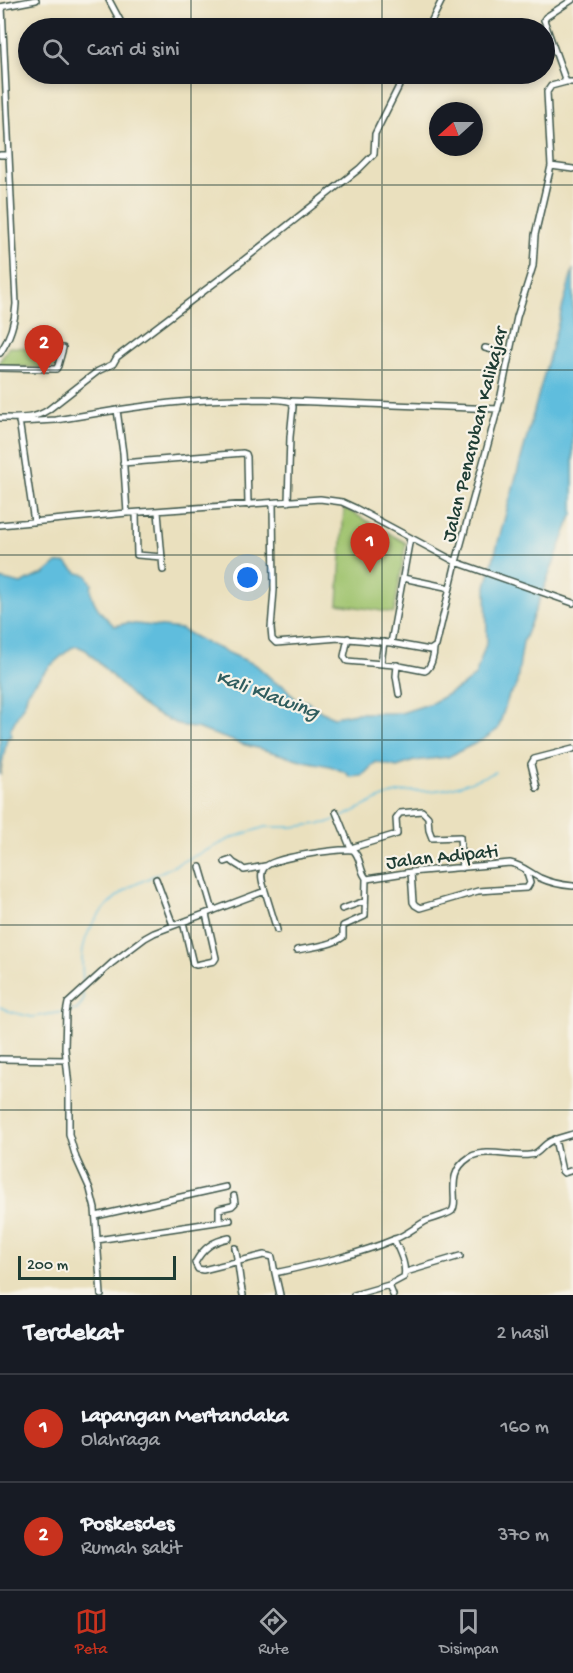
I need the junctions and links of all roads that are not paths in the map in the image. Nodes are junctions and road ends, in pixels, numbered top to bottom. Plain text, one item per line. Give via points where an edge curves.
1 (36, 0) edge
2 (109, 0) edge
3 (442, 0) edge
4 (572, 0) edge
5 (1, 7) edge
6 (119, 18) edge
7 (433, 18) edge
8 (547, 18) edge
9 (555, 46) edge
10 (2, 48) edge
11 (570, 82) edge
12 (400, 84) edge
13 (0, 115) edge
14 (8, 115) junction
15 (0, 146) edge
16 (9, 146) junction
17 (0, 155) edge
18 (9, 155) junction
19 (550, 166) junction
20 (573, 169) edge
21 (63, 348) dead end
22 (485, 348) dead end
23 (0, 353) edge
24 (509, 354) junction
25 (0, 368) edge
26 (289, 401) junction
27 (498, 408) junction
28 (117, 410) junction
29 (0, 418) edge
30 (19, 420) junction
31 (123, 463) junction
32 (288, 502) junction
33 (273, 503) junction
34 (248, 505) junction
35 (158, 512) junction
36 (127, 513) junction
37 (136, 513) junction
38 (34, 522) junction
39 (0, 525) edge
40 (410, 538) junction
41 (162, 557) junction
42 (456, 562) junction
43 (163, 570) dead end
44 (403, 578) junction
45 (450, 588) junction
46 (573, 603) edge
47 (348, 638) junction
48 (388, 642) junction
49 (434, 648) junction
50 (381, 663) junction
51 (397, 665) junction
52 (399, 694) dead end
53 (573, 749) edge
54 (537, 788) dead end
55 (336, 812) dead end
56 (350, 849) junction
57 (225, 862) dead end
58 (265, 866) junction
59 (200, 867) dead end
60 (462, 868) junction
61 (526, 870) junction
62 (411, 872) junction
63 (156, 879) dead end
64 (366, 879) junction
65 (573, 886) edge
66 (265, 891) junction
67 (366, 901) junction
68 (342, 909) dead end
69 (209, 913) junction
70 (183, 922) junction
71 (173, 926) junction
72 (277, 930) dead end
73 (297, 950) dead end
74 (0, 1059) edge
75 (66, 1060) junction
76 (573, 1134) edge
77 (555, 1139) junction
78 (573, 1170) edge
79 (226, 1187) dead end
80 (234, 1196) dead end
81 (96, 1216) junction
82 (230, 1220) dead end
83 (219, 1221) junction
84 (229, 1238) dead end
85 (394, 1239) junction
86 (97, 1240) junction
87 (235, 1248) dead end
88 (460, 1256) dead end
89 (239, 1262) junction
90 (406, 1272) junction
91 (275, 1273) junction
92 (389, 1285) junction
93 (101, 1295) edge
94 (243, 1295) edge
95 (280, 1295) edge
96 (356, 1295) edge
97 (393, 1295) edge

1 - 5 street
2 - 6 street
3 - 7 street
4 - 8 street
5 - 10 street
9 - 11 street
10 - 14 street
11 - 19 street, Jalan Penaruban Kalikajar via 551,86 547,92
12 - 30 street via 375,134 374,154 359,169 117,357 113,364 41,415
13 - 14 street
14 - 16 street
15 - 16 street
16 - 18 street
17 - 18 street
18 - 23 street via 16,304 11,334
19 - 20 street
19 - 24 street, Jalan Penaruban Kalikajar via 535,235 534,266
21 - 25 street via 56,369
22 - 24 street
24 - 27 street, Jalan Penaruban Kalikajar
26 - 27 street
26 - 28 street via 191,400
26 - 32 street via 293,407
27 - 42 street, Jalan Penaruban Kalikajar
28 - 30 street via 56,420
28 - 31 street
29 - 30 street
30 - 38 street
31 - 34 street via 246,454
31 - 36 street
32 - 33 street, Jalan Penaruban Kalikajar
32 - 40 street, Jalan Penaruban Kalikajar via 342,502
33 - 34 street, Jalan Penaruban Kalikajar
33 - 47 street via 273,641
34 - 35 street, Jalan Penaruban Kalikajar
35 - 37 street, Jalan Penaruban Kalikajar
35 - 41 street
36 - 37 street, Jalan Penaruban Kalikajar
36 - 38 street, Jalan Penaruban Kalikajar
37 - 41 street via 137,555
38 - 39 street, Jalan Penaruban Kalikajar
40 - 42 street, Jalan Penaruban Kalikajar
40 - 44 street
41 - 43 street
42 - 45 street
42 - 46 street
44 - 45 street
44 - 48 street
45 - 49 street
47 - 48 street
47 - 50 street via 344,656 347,661
48 - 49 street
48 - 50 street
49 - 51 street via 426,671
50 - 51 street
51 - 52 street
53 - 54 street via 534,759 531,764
55 - 56 street, Jalan Adipati
56 - 58 street via 303,855
56 - 60 street via 397,834 399,813 422,811 428,817 432,838 460,837
56 - 64 street, Jalan Adipati via 358,855
57 - 58 street via 232,860 244,870
58 - 66 street via 261,873
59 - 69 street
60 - 61 street, Jalan Adipati via 510,863
60 - 62 street, Jalan Adipati
61 - 62 street via 530,883 526,888 477,891 420,908 413,902
61 - 65 street, Jalan Adipati
62 - 64 street, Jalan Adipati
63 - 71 street
64 - 67 street
66 - 69 street
66 - 72 street
67 - 68 street
67 - 73 street via 365,916 343,926 343,938
69 - 70 street
69 - 70 street via 214,961 193,964
70 - 71 street
71 - 75 street via 129,950 68,1003
74 - 75 street
75 - 81 street via 70,1142 90,1189
76 - 77 street
77 - 78 street via 562,1171
77 - 85 street via 531,1155 472,1156 461,1165 453,1180 452,1211
79 - 81 street
80 - 83 street via 233,1205 219,1209
81 - 86 street
82 - 83 street
83 - 86 street
84 - 89 street via 205,1249 196,1266 203,1270
85 - 90 street
85 - 91 street
86 - 93 street
87 - 89 street
88 - 90 street
89 - 91 street via 269,1256
89 - 94 street
90 - 92 street via 403,1280
91 - 95 street
92 - 96 street
92 - 97 street

